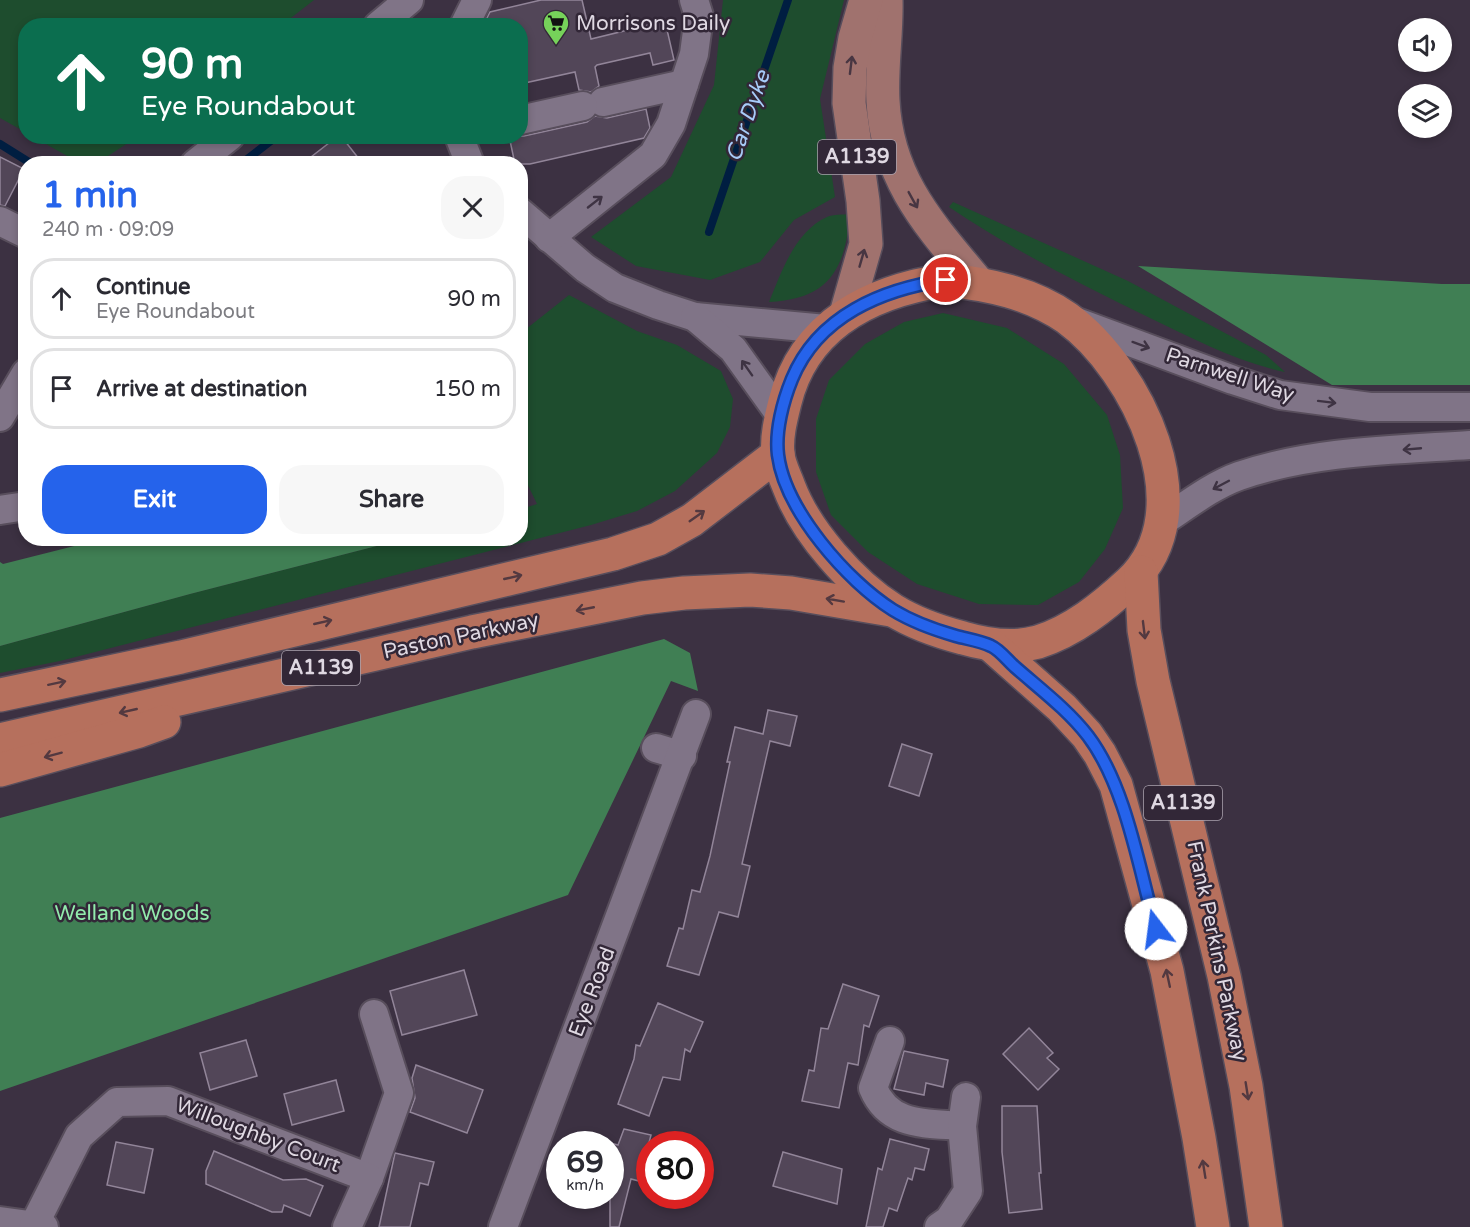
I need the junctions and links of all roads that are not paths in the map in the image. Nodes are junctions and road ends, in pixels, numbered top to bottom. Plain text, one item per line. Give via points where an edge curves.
1 (409, 0) edge
2 (477, 0) edge
3 (694, 0) edge
4 (866, 0) edge
5 (886, 0) edge
6 (388, 18) edge
7 (468, 18) edge
8 (684, 84) junction
9 (528, 118) edge
10 (220, 144) edge
11 (205, 156) edge
12 (528, 219) edge
13 (0, 221) edge
14 (18, 230) edge
15 (549, 238) junction
16 (978, 283) junction
17 (694, 317) junction
18 (1067, 318) junction
19 (836, 321) junction
20 (18, 387) edge
21 (1470, 407) edge
22 (781, 416) junction
23 (0, 417) edge
24 (1470, 445) edge
25 (778, 454) junction
26 (18, 507) edge
27 (0, 510) edge
28 (1160, 522) junction
29 (1140, 572) junction
30 (893, 610) junction
31 (992, 646) junction
32 (287, 676) junction
33 (0, 695) edge
34 (696, 714) dead end
35 (0, 740) edge
36 (0, 770) edge
37 (374, 1014) dead end
38 (890, 1041) dead end
39 (966, 1097) dead end
40 (962, 1126) junction
41 (369, 1178) junction
42 (0, 1221) edge
43 (949, 1225) edge
44 (39, 1226) edge
45 (347, 1227) edge
46 (503, 1227) edge
47 (1213, 1227) edge
48 (1266, 1227) edge

1 - 6 street
2 - 7 street
3 - 8 street via 699,16 694,54
19 -> 4 main road, A1139 via 866,244 849,103 853,48
5 -> 16 main road, A1139 via 883,102 897,167 919,210
8 - 9 street
15 -> 8 street via 653,154 671,124
10 - 11 street
12 - 15 street
13 - 14 street
15 - 17 street via 615,288
16 - 18 highway via 1017,294
16 - 19 highway via 922,283 879,296
17 - 19 street
22 -> 17 street via 734,349
18 -> 21 street, Parnwell Way via 1280,395 1370,407
18 - 28 highway via 1097,345 1122,377 1151,435 1164,503
19 - 22 highway via 798,365
20 - 23 street
22 - 25 highway
24 -> 28 street via 1334,455 1277,466 1237,477
25 - 30 highway via 794,501 827,551
33 -> 25 highway, Paston Parkway / A1139 via 181,657 613,554 658,538 692,520
26 - 27 street
28 - 29 highway via 1153,548
29 - 31 highway via 1101,609 1059,633 1036,643
29 -> 48 highway, Frank Perkins Parkway / A1139 via 1153,681 1224,976 1246,1086
30 - 31 highway via 941,632
30 -> 32 highway, Paston Parkway / A1139 via 791,593 684,592 472,632
47 -> 31 highway, A1139 via 1167,971 1116,785 1087,735
32 -> 35 highway, Paston Parkway / A1139
32 -> 36 highway via 139,731
34 - 46 street, Eye Road via 669,752
37 - 41 street, Willoughby Court via 399,1093
38 - 40 street via 873,1088 889,1114 912,1121
39 - 40 street
40 - 43 street via 968,1191
41 - 44 street, Willoughby Court via 168,1101 117,1102 79,1136
41 - 45 street, Willoughby Court
42 - 44 street

